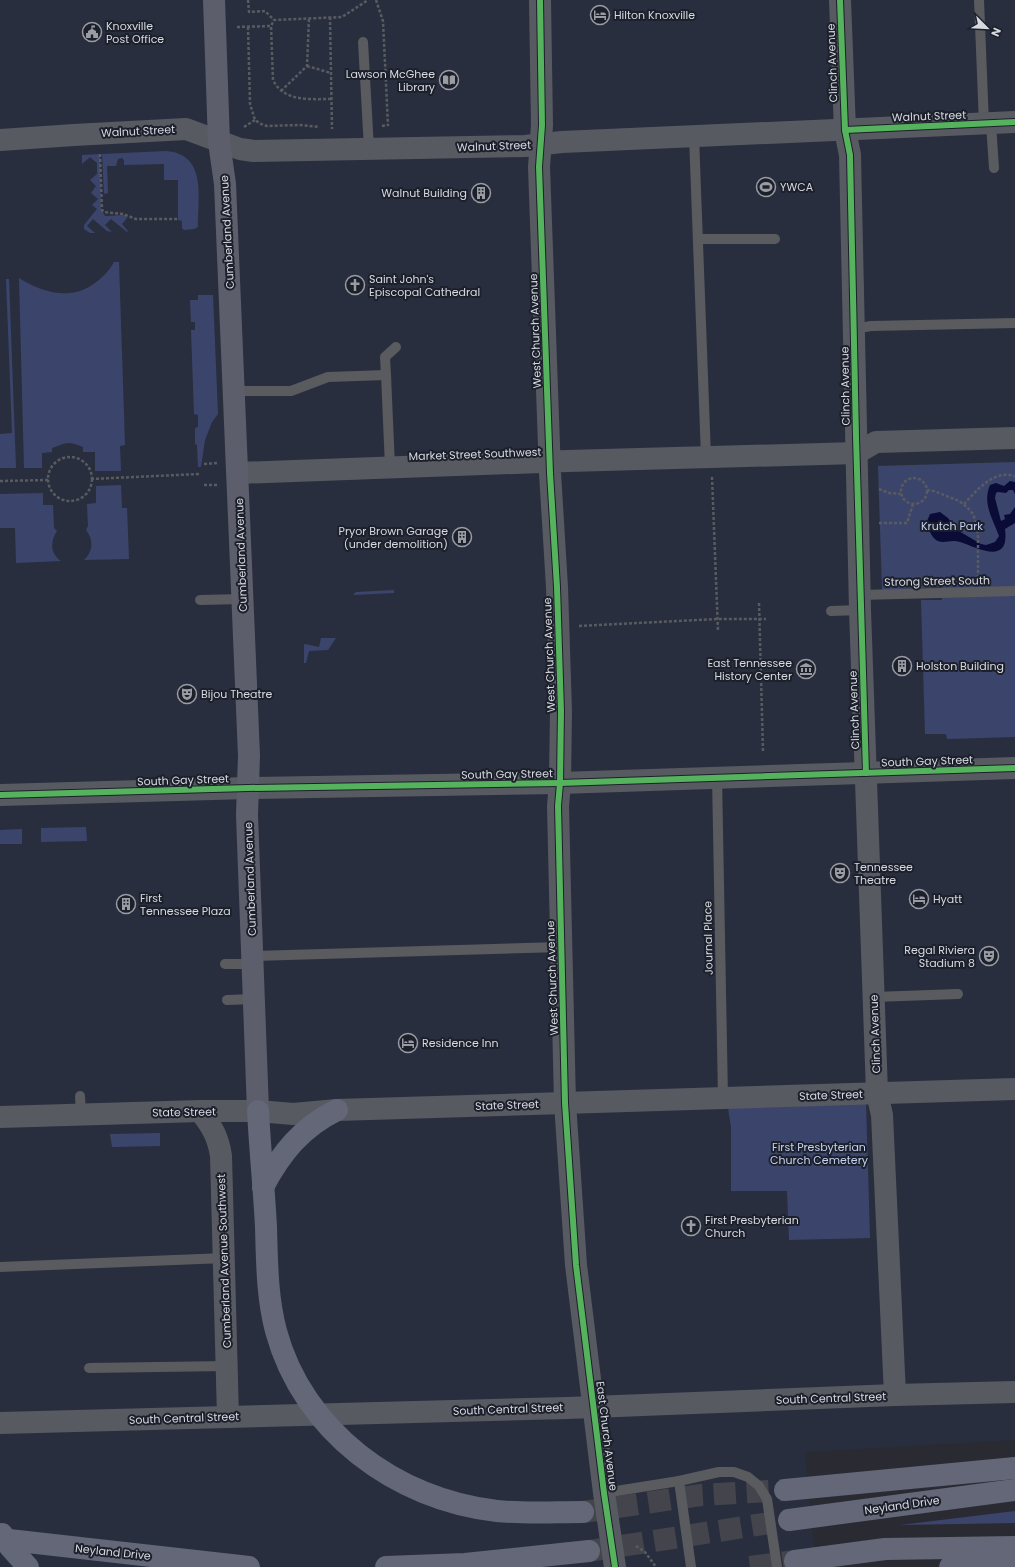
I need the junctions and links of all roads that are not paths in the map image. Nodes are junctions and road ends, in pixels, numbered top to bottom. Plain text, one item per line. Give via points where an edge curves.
1 (214, 0) edge
2 (540, 0) edge
3 (840, 0) edge
4 (979, 0) edge
5 (363, 42) dead end
6 (1015, 122) edge
7 (987, 124) junction
8 (845, 130) junction
9 (694, 136) junction
10 (0, 140) edge
11 (219, 142) junction
12 (541, 145) junction
13 (369, 149) junction
14 (994, 168) dead end
15 (698, 238) junction
16 (775, 239) dead end
17 (1015, 323) edge
18 (854, 329) junction
19 (396, 347) dead end
20 (386, 375) junction
21 (234, 391) junction
22 (1015, 438) edge
23 (856, 453) junction
24 (550, 462) junction
25 (709, 466) junction
26 (390, 467) junction
27 (238, 473) junction
28 (1015, 591) edge
29 (200, 600) dead end
30 (243, 600) junction
31 (860, 602) junction
32 (831, 611) dead end
33 (1015, 768) edge
34 (866, 772) junction
35 (717, 777) junction
36 (560, 783) junction
37 (248, 788) junction
38 (0, 795) edge
39 (561, 947) junction
40 (252, 960) junction
41 (225, 964) dead end
42 (958, 994) dead end
43 (874, 996) junction
44 (254, 999) junction
45 (227, 1000) dead end
46 (1015, 1089) edge
47 (877, 1093) junction
48 (723, 1098) junction
49 (565, 1103) junction
50 (337, 1110) junction
51 (200, 1111) junction
52 (258, 1111) junction
53 (0, 1117) edge
54 (263, 1187) junction
55 (225, 1258) junction
56 (0, 1267) edge
57 (580, 1308) joint
58 (227, 1366) junction
59 (89, 1368) dead end
60 (1015, 1392) edge
61 (895, 1395) junction
62 (228, 1417) junction
63 (0, 1423) edge
64 (1015, 1468) edge
65 (679, 1481) junction
66 (784, 1490) tunnel mouth
67 (1015, 1490) edge
68 (604, 1493) junction
69 (583, 1512) tunnel mouth
70 (789, 1520) tunnel mouth
71 (0, 1531) edge
72 (0, 1539) edge
73 (1015, 1547) edge
74 (589, 1551) tunnel mouth
75 (1015, 1561) edge
76 (786, 1564) edge
77 (28, 1567) edge
78 (249, 1567) edge
79 (386, 1567) edge
80 (615, 1567) edge
81 (691, 1567) edge
82 (950, 1567) edge

1 - 11 main road, Cumberland Avenue
2 - 12 street, West Church Avenue
3 - 8 street, Clinch Avenue
4 - 7 lane
5 - 13 lane
6 - 7 street, Walnut Street
7 - 8 street, Walnut Street
7 - 14 lane
8 - 9 street, Walnut Street
8 - 18 street, Clinch Avenue via 850,155
9 - 12 street, Walnut Street
9 - 15 lane
10 - 11 street, Walnut Street via 186,129
11 - 13 street, Walnut Street via 254,151
11 - 21 main road, Cumberland Avenue via 225,184
12 - 13 street, Walnut Street
12 - 24 street, West Church Avenue via 539,167
15 - 16 lane
15 - 25 lane
17 - 18 lane via 871,326
18 - 23 street, Clinch Avenue
19 - 20 lane via 385,357
20 - 21 lane via 328,377 291,391
20 - 26 lane
21 - 27 main road, Cumberland Avenue
22 - 23 street, Market Street Southwest via 876,442
23 - 25 street, Market Street Southwest
23 - 31 street, Clinch Avenue
24 - 25 street, Market Street Southwest
24 - 26 street, Market Street Southwest
24 - 36 street, West Church Avenue via 558,595
26 - 27 street, Market Street Southwest
27 - 30 main road, Cumberland Avenue
28 - 31 lane, Strong Street South
29 - 30 lane
30 - 37 main road, Cumberland Avenue
31 - 32 lane, Strong Street South
31 - 34 street, Clinch Avenue
33 - 34 street, South Gay Street
34 - 35 street, South Gay Street
34 - 43 street, Clinch Avenue
35 - 36 street, South Gay Street
35 - 48 lane, Journal Place
36 - 37 street, South Gay Street
36 - 39 street, West Church Avenue via 558,806
37 - 38 street, South Gay Street
37 - 40 main road, Cumberland Avenue
39 - 40 lane
39 - 49 street, West Church Avenue
40 - 41 lane
40 - 44 main road, Cumberland Avenue
42 - 43 lane
43 - 47 street, Clinch Avenue
44 - 45 lane
44 - 52 main road, Cumberland Avenue
46 - 47 street, State Street
47 - 48 street, State Street
47 - 61 street, Clinch Avenue via 882,1115
48 - 49 street, State Street
49 - 50 street, State Street
49 - 57 street, West Church Avenue
50 - 52 street, State Street via 293,1114
50 - 54 highway via 323,1117 282,1154
51 - 52 street, State Street
51 - 53 street, State Street via 80,1105
51 - 55 street, Cumberland Avenue Southwest via 218,1140 221,1156
52 - 54 highway
54 - 69 highway via 269,1296 276,1331 287,1363 301,1390 322,1421 337,1437 383,1472 438,1498 497,1511
55 - 56 lane
55 - 58 street, Cumberland Avenue Southwest
57 - 68 street, East Church Avenue
58 - 59 lane
58 - 62 street, Cumberland Avenue Southwest
60 - 61 street, South Central Street
61 - 62 street, South Central Street via 597,1407
62 - 63 street, South Central Street
64 - 66 highway
65 - 68 lane
65 - 76 lane via 719,1472 734,1472 748,1477 759,1486 767,1499
65 - 81 lane
67 - 70 highway, Neyland Drive
68 - 80 street, East Church Avenue
71 - 77 highway
72 - 78 highway, Neyland Drive
73 - 76 highway via 886,1549
74 - 79 highway via 465,1564
75 - 82 highway

